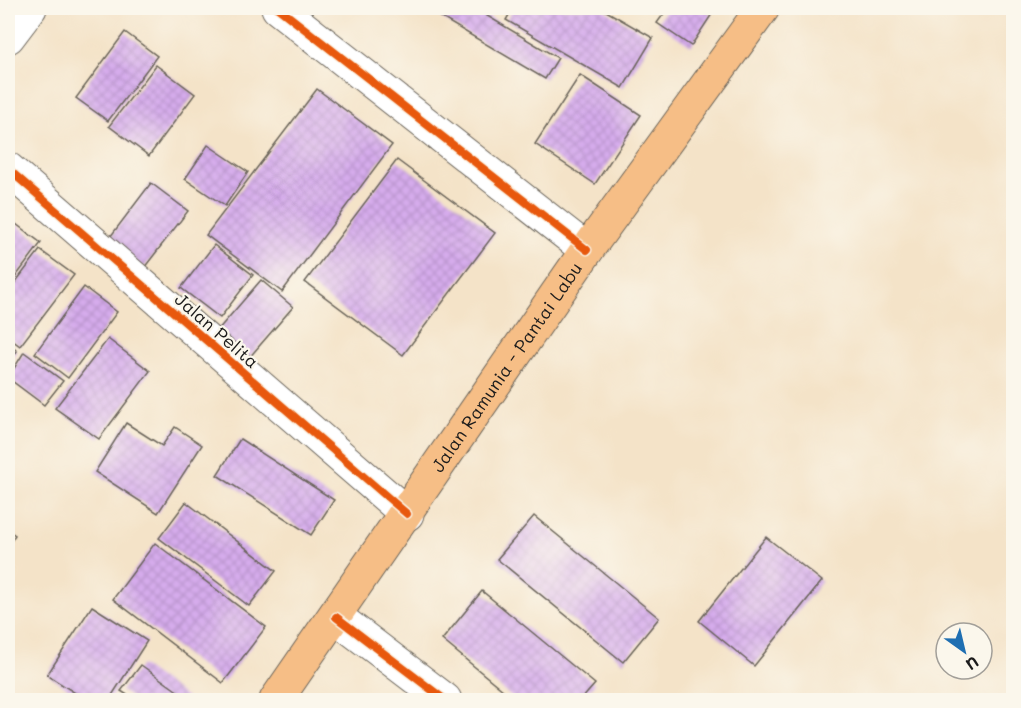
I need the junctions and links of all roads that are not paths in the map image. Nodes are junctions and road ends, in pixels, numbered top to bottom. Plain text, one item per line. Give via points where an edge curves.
1 (30, 8) edge
2 (278, 8) edge
3 (763, 8) edge
4 (8, 37) edge
5 (8, 169) edge
6 (587, 250) junction
7 (407, 514) junction
8 (336, 617) junction
9 (276, 700) edge
10 (446, 700) edge

1 - 4 street
2 - 6 street
3 - 6 main road, Jalan Ramunia - Pantai Labu
5 - 7 street, Jalan Pelita
6 - 7 main road, Jalan Ramunia - Pantai Labu
7 - 8 main road, Jalan Ramunia - Pantai Labu
8 - 9 main road, Jalan Ramunia - Pantai Labu
8 - 10 street

